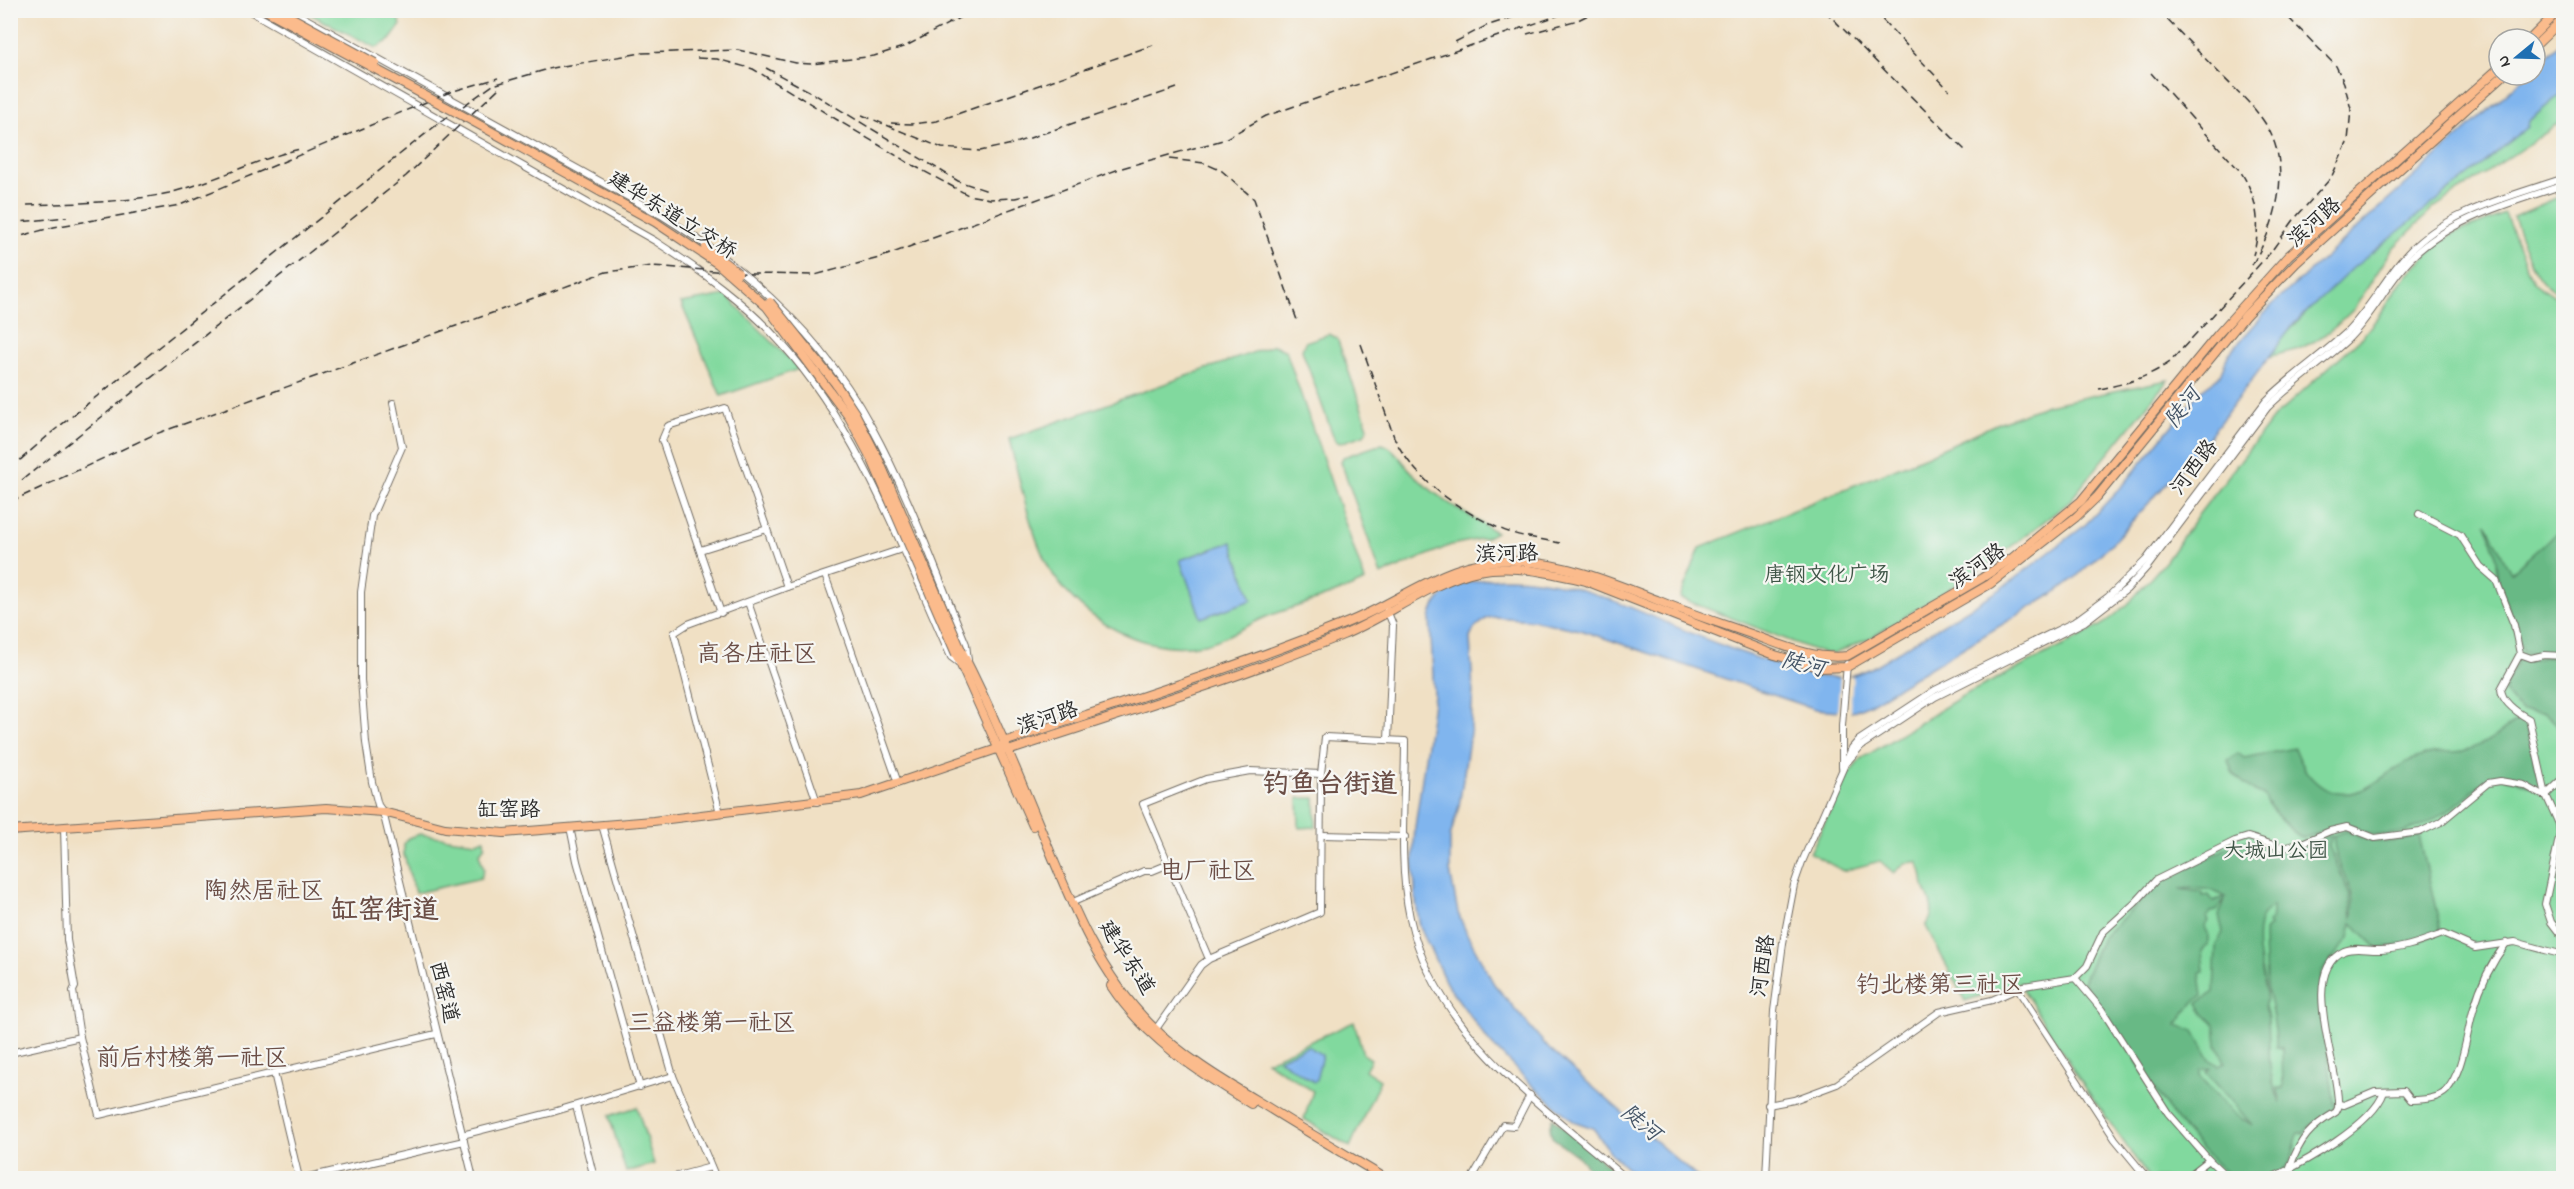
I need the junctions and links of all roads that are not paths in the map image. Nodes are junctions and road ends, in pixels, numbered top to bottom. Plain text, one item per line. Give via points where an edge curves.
1 (248, 10) edge
2 (265, 10) edge
3 (278, 10) edge
4 (290, 10) edge
5 (2559, 10) edge
6 (2564, 18) edge
7 (2542, 27) edge
8 (2547, 34) edge
9 (2487, 79) edge
10 (2491, 87) edge
11 (2564, 178) edge
12 (2564, 184) edge
13 (393, 403) dead end
14 (2419, 513) dead end
15 (767, 529) junction
16 (902, 549) junction
17 (700, 550) junction
18 (825, 575) junction
19 (787, 587) junction
20 (748, 602) junction
21 (1386, 609) junction
22 (721, 613) junction
23 (959, 653) junction
24 (2520, 654) junction
25 (1847, 656) junction
26 (2564, 656) edge
27 (966, 665) junction
28 (1847, 670) junction
29 (1388, 740) junction
30 (1004, 747) junction
31 (1842, 768) junction
32 (1321, 774) junction
33 (2564, 778) edge
34 (898, 783) junction
35 (2546, 795) junction
36 (817, 802) junction
37 (383, 812) junction
38 (720, 813) junction
39 (2561, 823) edge
40 (602, 825) junction
41 (64, 827) junction
42 (570, 827) junction
43 (10, 831) edge
44 (1322, 835) junction
45 (1405, 837) junction
46 (1169, 864) junction
47 (1071, 903) junction
48 (2563, 938) edge
49 (2507, 942) junction
50 (2564, 955) edge
51 (1209, 959) junction
52 (2075, 978) junction
53 (2017, 988) junction
54 (1156, 1029) junction
55 (436, 1034) junction
56 (80, 1037) junction
57 (10, 1053) edge
58 (274, 1073) junction
59 (673, 1076) junction
60 (640, 1087) junction
61 (2384, 1092) junction
62 (1530, 1095) junction
63 (2339, 1104) junction
64 (576, 1106) junction
65 (1768, 1106) junction
66 (463, 1138) junction
67 (2209, 1160) junction
68 (711, 1167) junction
69 (2290, 1167) junction
70 (299, 1179) edge
71 (304, 1179) edge
72 (473, 1179) edge
73 (594, 1179) edge
74 (670, 1179) edge
75 (716, 1179) edge
76 (1375, 1179) edge
77 (1385, 1179) edge
78 (1472, 1179) edge
79 (1626, 1179) edge
80 (1766, 1179) edge
81 (2147, 1179) edge
82 (2186, 1179) edge
83 (2228, 1179) edge
84 (2271, 1179) edge

1 - 16 street via 655,241 715,282 782,344 822,396 856,452
2 - 23 main road, 建华东道立交桥, bridge via 655,222 710,258 767,307 849,417
3 - 23 main road, 建华东道立交桥, bridge via 660,219 721,259 773,304 855,413 878,458
4 - 27 street via 661,215 739,268 777,303 833,366 870,424 966,644
5 - 7 main road
6 - 8 main road
9 - 25 main road, 滨河路 via 2288,256 2080,501 1982,578
10 - 28 main road, 滨河路 via 2252,309 2097,497 2076,517 1990,584
11 - 31 street, 河西路 via 2469,211 2423,239 2394,269 2347,332 2266,401 2129,578 2074,622 1935,690 1859,740
12 - 31 street, 河西路 via 2465,221 2412,258 2348,339 2267,408 2148,566 2105,608 2062,635 1935,697 1861,746
13 - 37 street, 西窑道 via 402,447 372,516 360,603 366,742 374,789
14 - 24 street via 2460,535 2484,571 2496,580 2514,625
15 - 17 street
15 - 17 street via 725,408 668,426 662,440
15 - 19 street
16 - 18 street
16 - 27 street via 951,657
17 - 22 street
18 - 19 street
18 - 34 street
19 - 20 street
20 - 22 street
20 - 36 street
21 - 25 main road, 滨河路 via 1453,569 1476,563 1518,561 1583,571 1799,651 1831,658
21 - 28 main road, 滨河路 via 1458,576 1478,571 1543,572 1586,581 1775,655 1821,668
21 - 29 street via 1393,625
21 - 30 main road, 滨河路
22 - 38 street via 674,633
23 - 27 main road, 建华东道
24 - 26 street via 2531,658
24 - 35 street via 2501,689 2517,712 2529,718
25 - 28 street
27 - 30 main road, 建华东道
28 - 31 street
29 - 32 street via 1325,737
29 - 45 street via 1405,741
30 - 34 main road, 缸窑路
30 - 47 main road, 建华东道
30 - 76 main road, 建华东道 via 1078,928 1100,970 1127,1008 1193,1069
31 - 65 street, 河西路 via 1794,885 1774,1011
32 - 44 street
32 - 46 street via 1250,771 1206,779 1143,804
33 - 35 street
34 - 36 main road, 缸窑路 via 861,795
35 - 39 street
35 - 52 street via 2524,785 2500,781 2488,783 2441,822 2420,832 2375,838 2347,827 2287,847 2248,837 2235,841 2156,880 2103,932 2087,966
36 - 38 main road, 缸窑路
37 - 41 main road, 缸窑路 via 326,808
37 - 42 main road, 缸窑路 via 445,828 504,833
37 - 55 street, 西窑道
38 - 40 main road, 缸窑路
39 - 48 street via 2545,904 2551,922
40 - 42 main road, 缸窑路
40 - 59 street
41 - 43 main road, 缸窑路
41 - 56 street via 67,940
42 - 60 street
44 - 45 street
44 - 51 street via 1320,912
45 - 62 street via 1410,916 1428,972 1475,1039
46 - 47 street
46 - 51 street
47 - 54 main road, 建华东道 via 1093,948 1118,986
49 - 50 street
49 - 61 street via 2485,975 2456,1075 2445,1092 2411,1100 2404,1091
49 - 63 street via 2475,948 2443,934 2401,948 2347,950 2328,963 2323,981 2324,1008
51 - 54 street
52 - 53 street
52 - 67 street via 2102,1010 2169,1113
53 - 65 street via 1992,1000 1939,1012 1837,1084
53 - 81 street via 2109,1130
54 - 77 main road, 建华东道 via 1219,1078
55 - 58 street
55 - 66 street, 西窑道
56 - 57 street
56 - 58 street via 99,1115
58 - 70 street
59 - 60 street
59 - 68 street
60 - 64 street
61 - 63 street
61 - 69 street via 2377,1107 2336,1142
62 - 78 street via 1514,1126 1503,1125
62 - 79 street
63 - 69 street via 2336,1112 2310,1129
64 - 66 street
64 - 73 street
65 - 80 street, 河西路
66 - 71 street
66 - 72 street, 西窑道
67 - 82 street
67 - 83 street
68 - 74 street
68 - 75 street
69 - 84 street

